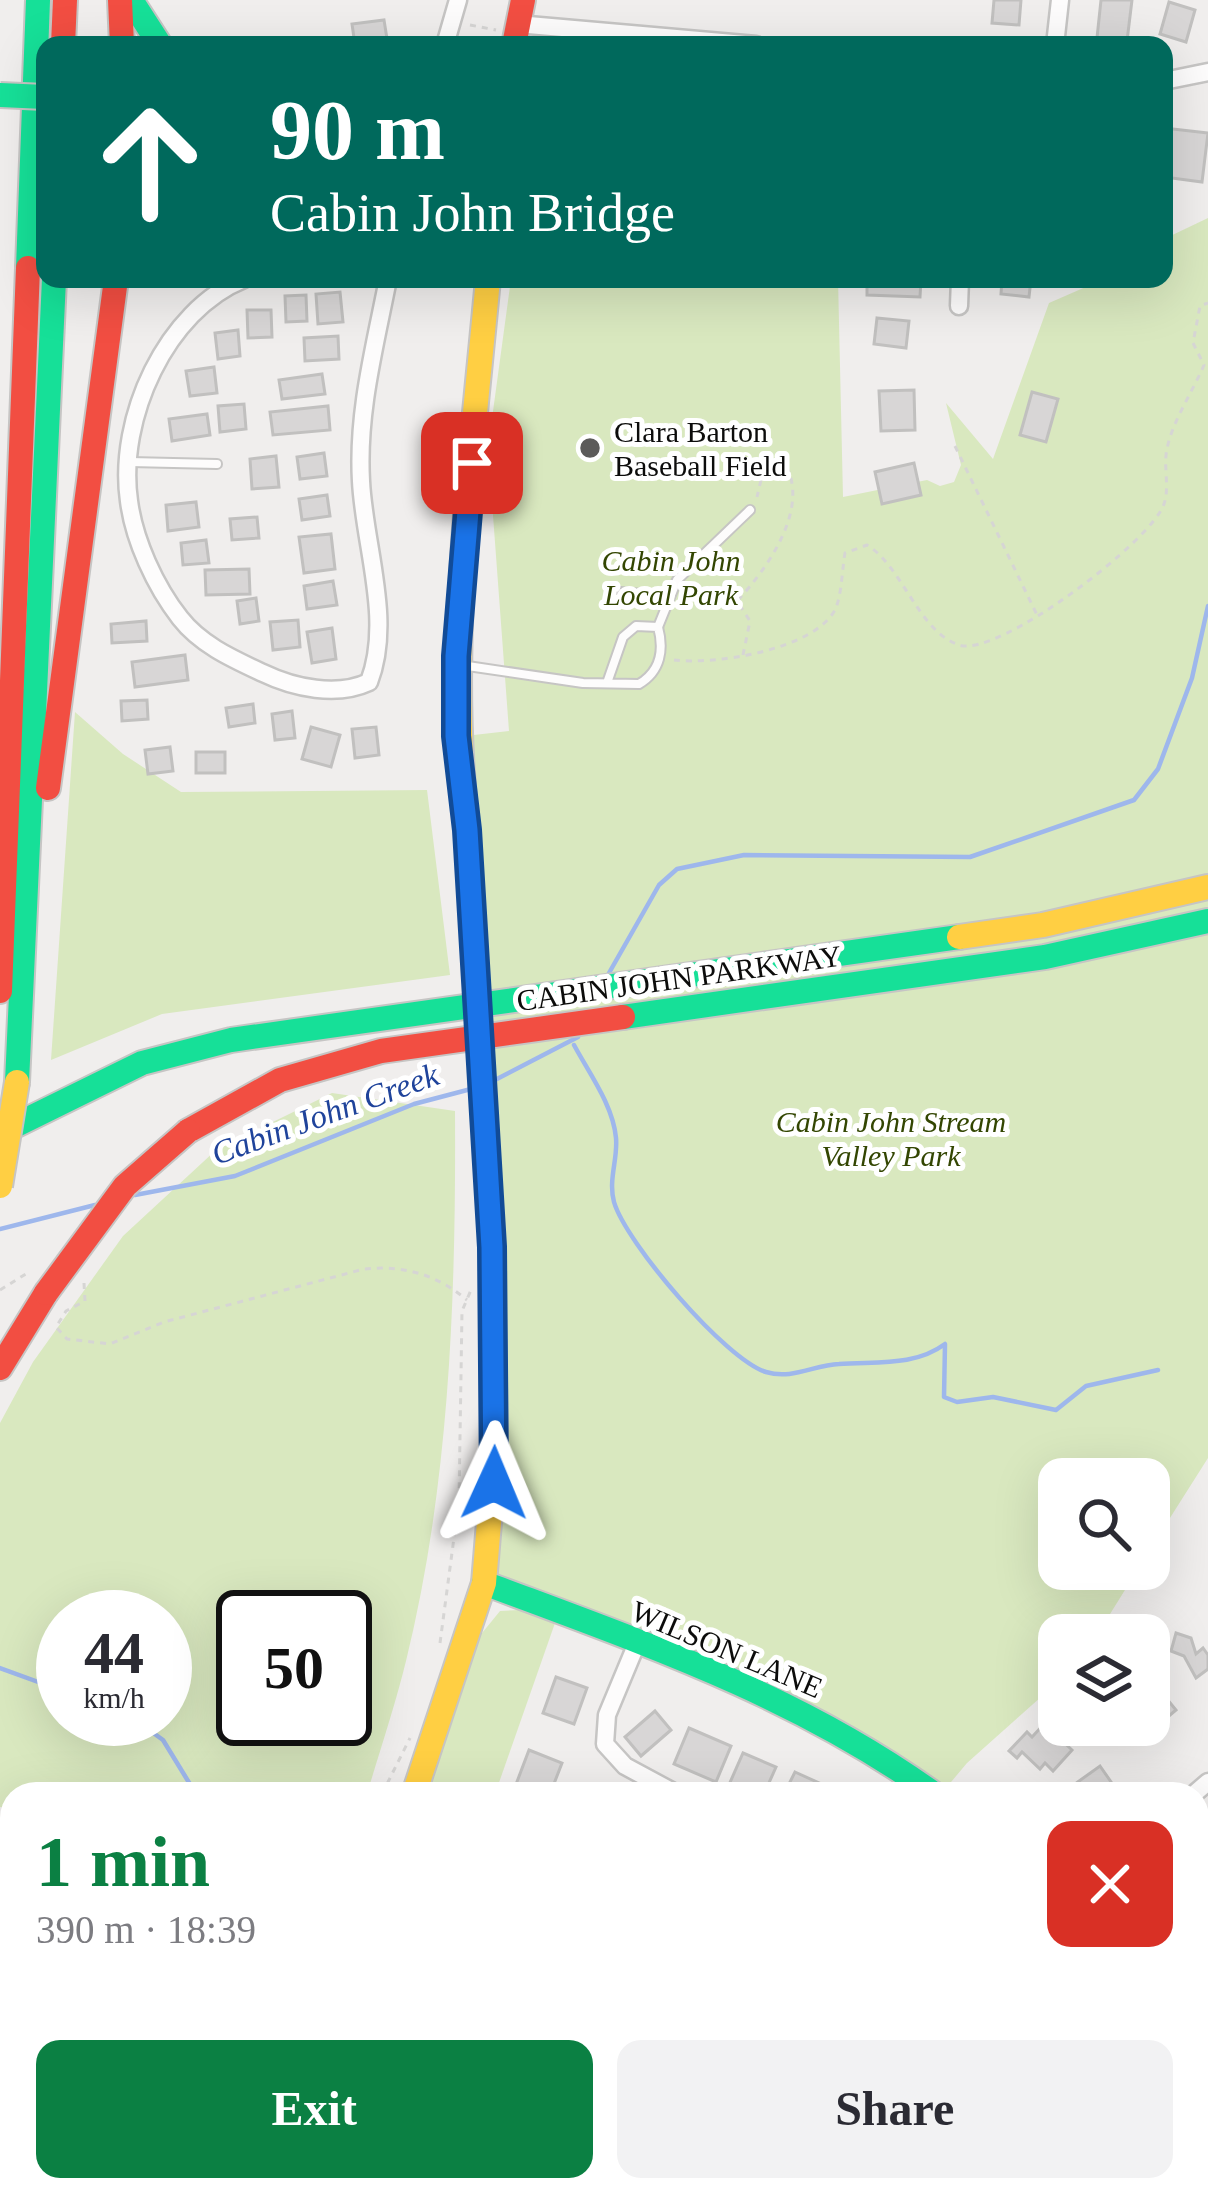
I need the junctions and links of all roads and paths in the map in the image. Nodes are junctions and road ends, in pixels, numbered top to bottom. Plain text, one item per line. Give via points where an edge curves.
1 (38, 0) edge
2 (64, 0) edge
3 (120, 0) edge
4 (131, 0) edge
5 (458, 0) edge
6 (1060, 0) edge
7 (467, 25) dead end
8 (513, 25) edge
9 (37, 36) edge
10 (63, 36) edge
11 (122, 36) edge
12 (154, 36) edge
13 (448, 36) edge
14 (647, 36) edge
15 (1055, 36) edge
16 (36, 50) edge
17 (1208, 72) edge
18 (1173, 79) edge
19 (0, 95) edge
20 (36, 97) edge
21 (54, 288) edge
22 (115, 288) edge
23 (226, 288) edge
24 (386, 288) edge
25 (487, 288) edge
26 (960, 288) edge
27 (1208, 303) edge
28 (959, 306) dead end
29 (955, 446) dead end
30 (130, 462) junction
31 (217, 464) dead end
32 (750, 510) joint
33 (0, 614) edge
34 (1038, 616) junction
35 (658, 627) junction
36 (742, 657) junction
37 (659, 658) junction
38 (456, 666) junction
39 (607, 682) junction
40 (10, 705) junction
41 (30, 887) junction
42 (1208, 887) edge
43 (1208, 921) edge
44 (0, 991) edge
45 (0, 1133) edge
46 (0, 1186) edge
47 (471, 1278) dead end
48 (83, 1281) dead end
49 (467, 1300) junction
50 (0, 1368) edge
51 (484, 1583) junction
52 (638, 1643) junction
53 (440, 1647) dead end
54 (417, 1722) dead end
55 (388, 1782) edge
56 (418, 1782) edge
57 (655, 1782) edge
58 (919, 1782) edge

1 - 9 main road
2 - 10 main road
3 - 11 main road
4 - 12 main road
5 - 13 street
6 - 15 street
7 - 8 path
8 - 14 street
16 - 40 main road
17 - 18 street
19 - 20 main road, bridge
21 - 41 main road
22 - 41 main road
23 - 30 street via 170,336
24 - 30 street via 361,441 376,662 369,682 349,691 277,680 217,651 180,619 146,561 128,499
25 - 38 main road
26 - 28 street
27 - 34 path via 1200,306 1193,343 1204,365 1167,446 1164,506 1116,561
29 - 34 path
30 - 31 lane
32 - 35 lane via 677,580
32 - 36 path via 765,463 784,462 791,489 785,528 762,574 737,601 750,621
33 - 40 main road
34 - 36 path via 969,646 955,644 884,555 867,545 845,553 835,609 816,629
35 - 37 lane
35 - 39 lane via 636,626 623,637
36 - 37 path
37 - 39 lane via 639,684
38 - 39 lane
38 - 51 main road, bridge via 492,1247 494,1483
40 - 44 main road
41 - 46 main road, bridge
42 - 45 main road, CABIN JOHN PARKWAY via 1043,925 231,1040 98,1081
43 - 50 main road, CABIN JOHN PARKWAY, bridge via 1045,957 430,1043 308,1069 188,1131 125,1186
47 - 49 path
48 - 49 path via 85,1301 56,1327 86,1343 110,1344 364,1269 424,1274
49 - 53 path via 459,1500
51 - 52 main road, WILSON LANE
51 - 56 main road
52 - 57 street via 607,1715 605,1744
52 - 58 main road, WILSON LANE via 800,1710
54 - 55 path

